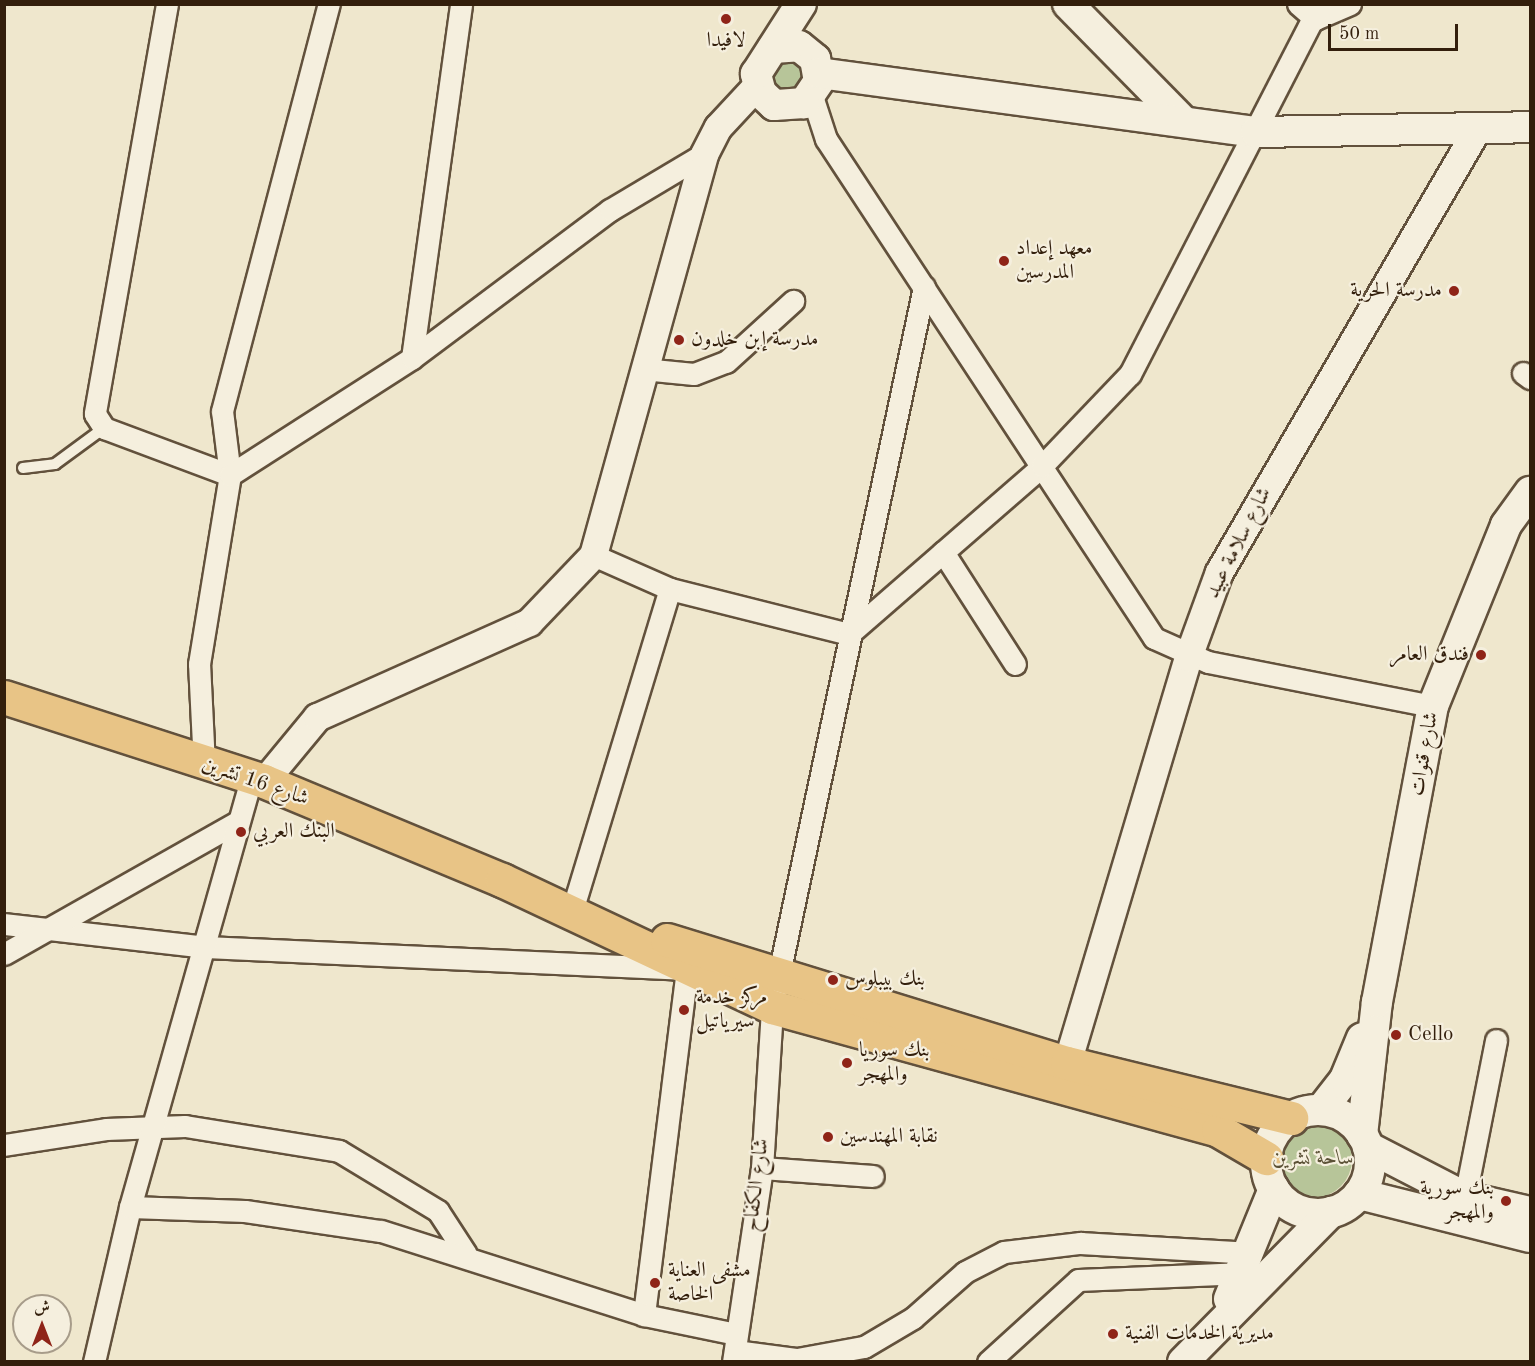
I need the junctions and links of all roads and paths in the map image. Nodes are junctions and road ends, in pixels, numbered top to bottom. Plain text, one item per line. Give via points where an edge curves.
1 (167, 4) edge
2 (329, 4) edge
3 (461, 4) edge
4 (801, 4) edge
5 (812, 4) edge
6 (1068, 4) edge
7 (1298, 4) edge
8 (1350, 4) edge
9 (1317, 12) edge
10 (773, 48) junction
11 (814, 74) junction
12 (757, 85) junction
13 (782, 107) junction
14 (1181, 119) junction
15 (1530, 127) edge
16 (1477, 129) junction
17 (1256, 132) junction
18 (826, 139) junction
19 (704, 154) junction
20 (924, 287) junction
21 (793, 301) dead end
22 (412, 358) junction
23 (643, 369) junction
24 (104, 428) junction
25 (1042, 466) junction
26 (23, 468) dead end
27 (230, 475) junction
28 (1530, 492) edge
29 (943, 552) junction
30 (593, 555) junction
31 (670, 589) junction
32 (849, 634) junction
33 (1188, 657) junction
34 (1014, 664) dead end
35 (4, 697) edge
36 (1433, 706) junction
37 (204, 765) junction
38 (258, 780) junction
39 (236, 823) junction
40 (502, 880) junction
41 (574, 901) junction
42 (4, 924) edge
43 (46, 929) junction
44 (205, 947) junction
45 (4, 954) edge
46 (687, 969) junction
47 (776, 992) junction
48 (1377, 1002) junction
49 (1496, 1040) dead end
50 (1067, 1064) junction
51 (1306, 1114) junction
52 (153, 1127) junction
53 (1365, 1141) junction
54 (4, 1145) edge
55 (762, 1168) junction
56 (1270, 1173) junction
57 (873, 1176) dead end
58 (1359, 1194) junction
59 (1457, 1206) junction
60 (130, 1207) junction
61 (1525, 1207) edge
62 (1330, 1212) junction
63 (1530, 1237) edge
64 (466, 1254) junction
65 (1248, 1263) junction
66 (644, 1315) junction
67 (1216, 1323) junction
68 (735, 1349) edge
69 (94, 1362) edge
70 (988, 1362) edge
71 (1184, 1362) edge

1 - 24 street via 95,414
2 - 27 street via 222,411
3 - 22 street
4 - 10 main road
5 - 11 main road
6 - 14 main road
7 - 9 street
8 - 9 street
9 - 17 street
10 - 11 main road via 786,44
10 - 12 main road via 758,63
11 - 13 main road
11 - 14 main road
11 - 18 street
12 - 13 main road via 766,100
12 - 19 street via 718,127
13 - 18 street
14 - 17 main road
15 - 16 main road
16 - 17 main road
16 - 33 street, شارع سلامة عبيد via 1219,572
17 - 25 street via 1130,374
18 - 20 street
19 - 22 street via 610,210
19 - 23 street
20 - 25 street
20 - 32 street, شارع الكفاح
21 - 23 street via 726,362 694,374
22 - 27 street
23 - 30 street
24 - 26 lane via 55,464
24 - 27 street
25 - 29 street
25 - 33 street via 1154,638
27 - 37 street via 199,664
28 - 36 main road, شارع قنوات via 1506,525
29 - 32 street
29 - 34 street
30 - 31 street
30 - 38 street via 529,622 317,717
31 - 32 street
31 - 41 street
32 - 47 street, شارع الكفاح
33 - 36 street
33 - 50 street, شارع سلامة عبيد
35 - 37 main road, شارع 16 تشرين
36 - 48 main road, شارع قنوات
37 - 38 main road, شارع 16 تشرين
38 - 39 street
38 - 40 main road, شارع 16 تشرين
39 - 43 street
39 - 44 street
40 - 41 main road
40 - 46 main road
41 - 47 main road
42 - 43 street
43 - 44 street
43 - 45 street
44 - 46 street
44 - 52 street
46 - 47 main road
46 - 66 street
47 - 50 main road
47 - 55 street, شارع الكفاح
47 - 56 main road via 1218,1130
48 - 51 main road via 1345,1079
48 - 53 main road, شارع قنوات
49 - 59 street
50 - 51 main road
51 - 53 main road via 1344,1117
51 - 56 main road via 1274,1135
52 - 54 street
52 - 60 street
52 - 64 street via 185,1126 339,1151 438,1211
53 - 58 main road via 1367,1180
53 - 59 main road
55 - 57 street
55 - 68 street, شارع الكفاح
56 - 62 main road via 1298,1209
56 - 65 main road
58 - 59 main road
58 - 62 main road
59 - 61 main road
59 - 63 main road
60 - 64 street via 298,1217 381,1231
60 - 69 street
62 - 67 main road
64 - 66 street
65 - 67 main road
65 - 68 street via 1080,1242 1004,1252 965,1272 913,1318 864,1347 797,1359
65 - 70 street via 1078,1280
66 - 68 street
67 - 71 main road

